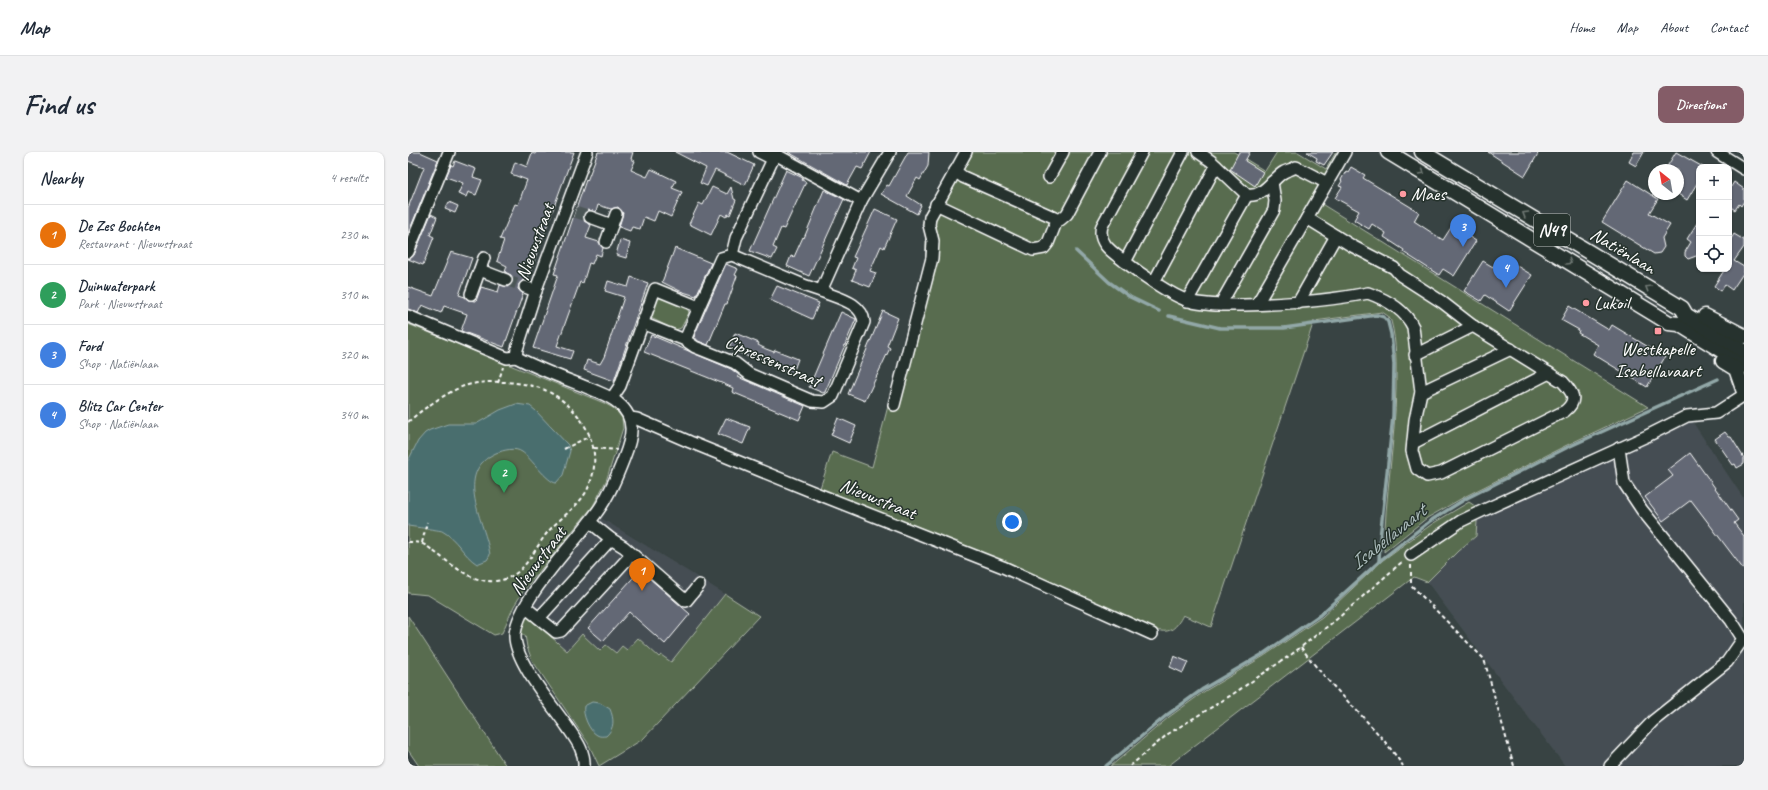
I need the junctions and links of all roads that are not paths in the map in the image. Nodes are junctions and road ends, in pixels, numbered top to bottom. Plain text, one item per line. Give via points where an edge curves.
1 (587, 152) edge
2 (759, 152) edge
3 (890, 152) edge
4 (966, 152) edge
5 (1063, 152) edge
6 (1100, 152) edge
7 (1142, 152) edge
8 (1184, 152) edge
9 (1198, 152) edge
10 (1345, 152) edge
11 (1388, 152) edge
12 (1422, 152) edge
13 (1717, 152) edge
14 (446, 153) edge
15 (775, 155) edge
16 (1216, 166) junction
17 (1744, 169) edge
18 (955, 171) junction
19 (1049, 177) dead end
20 (1272, 182) junction
21 (1326, 183) junction
22 (1247, 195) junction
23 (861, 201) junction
24 (936, 204) junction
25 (616, 214) dead end
26 (590, 217) tunnel mouth
27 (1307, 218) junction
28 (1057, 220) junction
29 (612, 225) junction
30 (1336, 236) junction
31 (606, 242) dead end
32 (408, 252) edge
33 (732, 255) junction
34 (484, 258) dead end
35 (1125, 262) junction
36 (480, 270) junction
37 (506, 280) tunnel mouth
38 (1154, 282) junction
39 (525, 287) tunnel mouth
40 (536, 291) junction
41 (821, 291) junction
42 (471, 294) dead end
43 (1187, 301) junction
44 (1298, 303) junction
45 (1257, 304) junction
46 (1220, 305) junction
47 (698, 307) junction
48 (1682, 308) junction
49 (408, 316) edge
50 (642, 324) junction
51 (1473, 326) junction
52 (1744, 336) edge
53 (685, 340) junction
54 (1511, 349) junction
55 (1415, 355) junction
56 (511, 358) junction
57 (1742, 361) edge
58 (1549, 373) junction
59 (1421, 392) junction
60 (1744, 394) edge
61 (612, 398) junction
62 (894, 405) dead end
63 (630, 418) junction
64 (1413, 443) junction
65 (1619, 448) junction
66 (590, 522) junction
67 (610, 539) junction
68 (632, 554) junction
69 (1411, 555) road end
70 (699, 585) dead end
71 (525, 607) junction
72 (539, 618) junction
73 (1152, 634) dead end
74 (584, 766) edge
75 (1610, 766) edge

1 - 40 street, Nieuwstraat via 571,210
2 - 15 street
3 - 23 street
4 - 18 street
5 - 19 street
6 - 28 street via 1067,214
7 - 35 street via 1100,233 1102,241
8 - 35 street
9 - 16 street
10 - 21 street
11 -> 57 main road, Natiënlaan / N49 via 1669,323 1674,331
48 -> 12 main road, Natiënlaan / N49
13 - 17 street
14 - 32 street
15 - 23 street
15 - 33 street via 736,238
16 - 22 street
16 - 38 street
18 - 24 street
18 - 28 street
20 - 21 street via 1284,172 1296,167
20 - 22 street via 1260,192
20 - 46 street via 1274,210
21 - 27 street
22 - 43 street
23 - 41 street
24 - 28 street via 1033,250 1044,248
24 - 62 street via 929,225 933,241 932,258
25 - 29 street
26 - 29 street
27 - 30 street
27 - 45 street
29 - 31 street
30 - 44 street
30 - 51 street via 1394,268 1400,275
33 - 41 street, Cipressenstraat
33 - 47 street via 721,258
34 - 36 street
35 - 38 street
36 - 37 street
36 - 42 street
38 - 43 street
39 - 40 street
40 - 56 street, Nieuwstraat via 517,349
41 - 53 street, Cipressenstraat via 854,305 863,316 864,322 833,396 824,402 812,401 749,374 735,363 695,347
43 - 46 street
44 - 45 street
44 - 55 street via 1368,293 1377,296 1404,313 1409,320 1413,327
45 - 46 street
47 - 50 street via 655,289
47 - 53 street
48 - 52 main road, Natiënlaan / N49 via 1691,308
48 - 57 main road, Natiënlaan / N49 via 1686,315
49 - 56 street
50 - 53 street, Cipressenstraat
50 - 61 street via 620,386
51 - 54 street
51 - 55 street
54 - 58 street
54 - 59 street
55 - 59 street
56 - 61 street
57 - 60 main road
58 - 64 street
58 - 64 street via 1563,382 1572,394 1572,406 1565,411 1433,475 1427,476 1417,468 1412,451
59 - 64 street via 1414,420
60 - 65 street via 1716,413 1687,416
61 - 63 street via 626,410
63 - 66 street, Nieuwstraat via 631,435 627,451 616,478
63 - 73 street, Nieuwstraat via 638,419 1003,567
65 - 69 street via 1468,518
65 - 75 street via 1624,483 1642,510 1731,620 1743,639 1727,662 1653,722
66 - 67 street
66 - 71 street, Nieuwstraat
67 - 68 street
67 - 72 street
68 - 70 street via 686,601
68 - 72 street via 562,631 556,632
71 - 72 street
71 - 74 street, Nieuwstraat via 515,634 516,649 526,668 576,741 584,757

